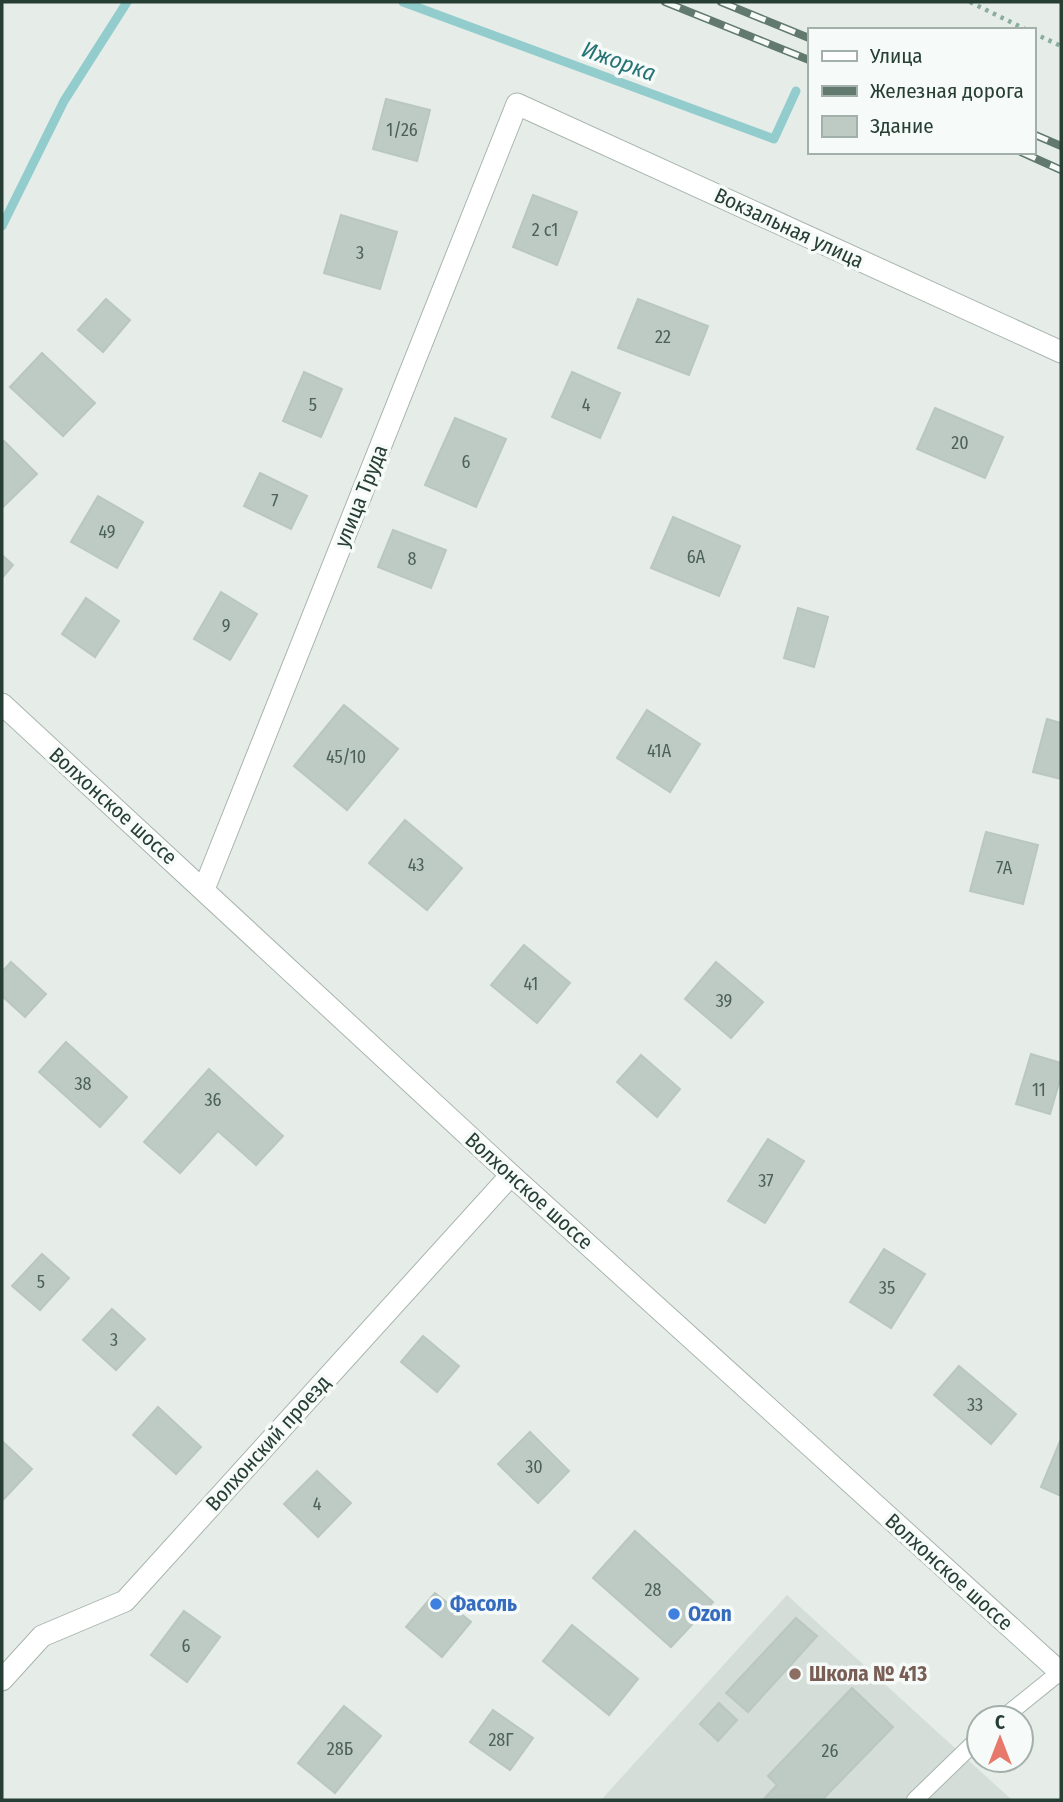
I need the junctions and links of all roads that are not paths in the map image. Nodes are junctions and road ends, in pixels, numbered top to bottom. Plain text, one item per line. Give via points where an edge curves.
1 (517, 104) joint
2 (1061, 352) edge
3 (2, 704) edge
4 (204, 889) junction
5 (511, 1175) junction
6 (1061, 1672) edge
7 (2, 1680) edge
8 (1021, 1704) edge
9 (965, 1752) edge
10 (915, 1800) edge

1 - 2 street, Вокзальная улица
1 - 4 street, улица Труда
3 - 4 street, Волхонское шоссе
4 - 5 street, Волхонское шоссе
5 - 6 street, Волхонское шоссе
5 - 7 street, Волхонский проезд via 125,1601 42,1636
6 - 8 lane
9 - 10 lane

